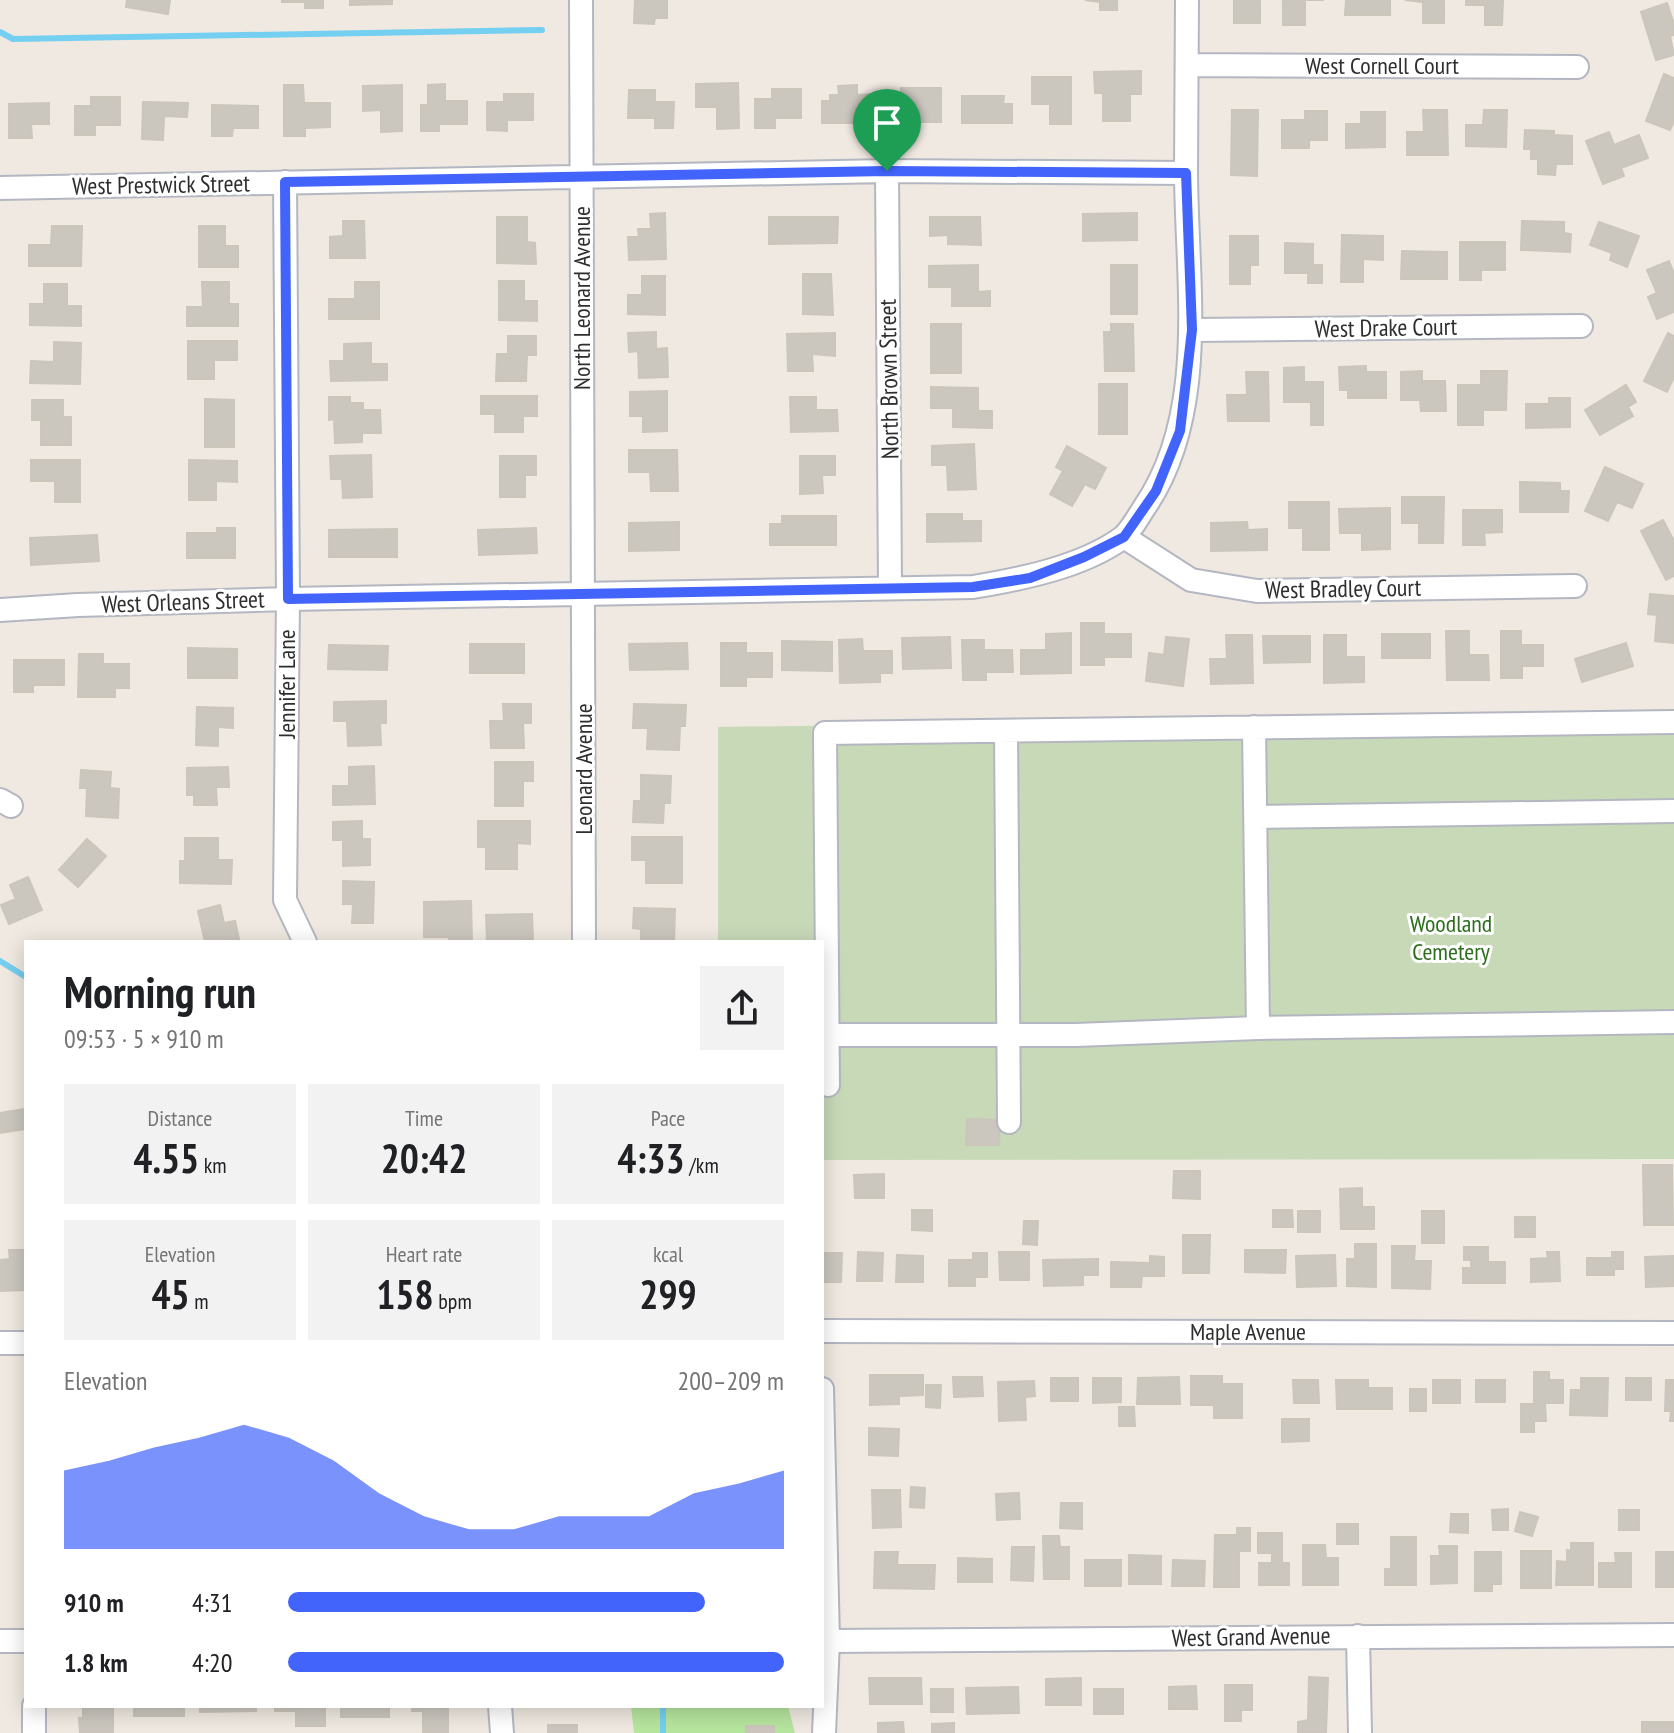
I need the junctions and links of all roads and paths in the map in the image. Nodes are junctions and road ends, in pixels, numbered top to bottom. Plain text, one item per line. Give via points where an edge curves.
1 (581, 0) edge
2 (1187, 0) edge
3 (1187, 65) junction
4 (1577, 67) dead end
5 (887, 171) junction
6 (1186, 173) junction
7 (581, 177) junction
8 (285, 182) junction
9 (0, 188) edge
10 (1581, 326) dead end
11 (1192, 330) junction
12 (1124, 537) junction
13 (1575, 586) dead end
14 (890, 587) junction
15 (584, 595) junction
16 (288, 599) junction
17 (0, 610) edge
18 (1674, 722) edge
19 (1254, 727) junction
20 (1006, 731) junction
21 (1674, 811) edge
22 (1256, 817) junction
23 (304, 940) edge
24 (584, 940) edge
25 (1674, 1022) edge
26 (1258, 1028) junction
27 (828, 1035) junction
28 (1006, 1035) junction
29 (828, 1085) dead end
30 (1009, 1122) dead end
31 (824, 1331) edge
32 (1674, 1333) edge
33 (0, 1343) edge
34 (24, 1343) edge
35 (824, 1473) edge
36 (1674, 1635) edge
37 (1358, 1636) junction
38 (0, 1641) edge
39 (24, 1641) edge
40 (828, 1641) junction
41 (34, 1708) edge
42 (500, 1708) edge
43 (34, 1733) edge
44 (502, 1733) edge
45 (824, 1733) edge
46 (1360, 1733) edge

1 - 7 street, North Leonard Avenue
2 - 3 street
3 - 4 street, West Cornell Court
3 - 6 street
5 - 6 street, West Prestwick Street
5 - 7 street, West Prestwick Street
5 - 14 street, North Brown Street
6 - 11 street
7 - 8 street, West Prestwick Street
7 - 15 street, North Leonard Avenue
8 - 9 street, West Prestwick Street
8 - 16 street, Jennifer Lane
10 - 11 street, West Drake Court
11 - 12 street via 1180,431 1156,491
12 - 13 street, West Bradley Court via 1191,580 1257,591
12 - 14 street, West Orleans Street via 1030,578 973,587
14 - 15 street, West Orleans Street
15 - 16 street, West Orleans Street
15 - 24 street, Leonard Avenue
16 - 17 street, West Orleans Street
16 - 23 street, Jennifer Lane via 285,900
18 - 19 street
19 - 20 street
19 - 22 street
20 - 27 street via 825,733
20 - 28 street
21 - 22 street
22 - 26 street
25 - 26 street
26 - 28 street
27 - 28 street
27 - 29 street
28 - 30 street
31 - 32 street, Maple Avenue
33 - 34 street
35 - 40 street
36 - 37 street, West Grand Avenue
37 - 40 street, West Grand Avenue
37 - 46 street
38 - 39 street
40 - 45 street
41 - 43 street
42 - 44 street

